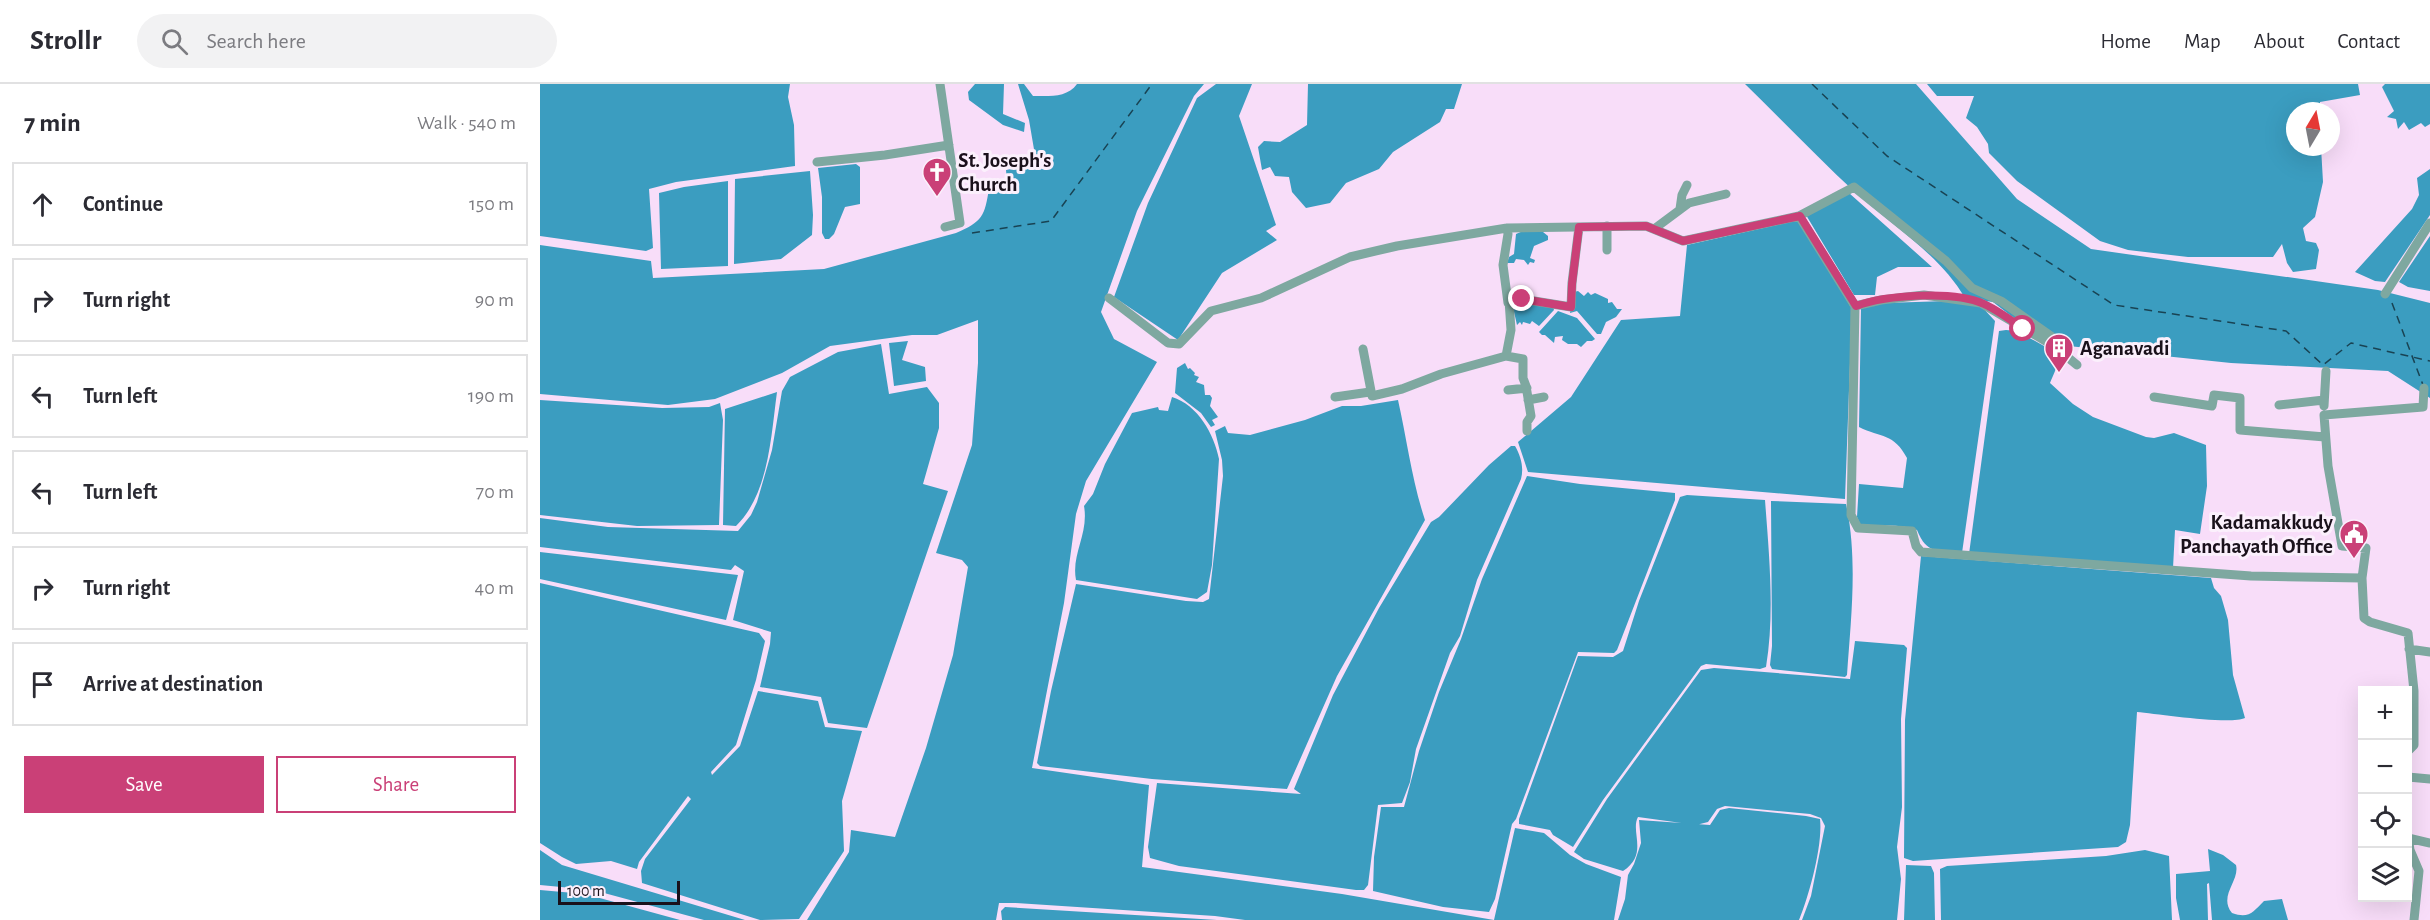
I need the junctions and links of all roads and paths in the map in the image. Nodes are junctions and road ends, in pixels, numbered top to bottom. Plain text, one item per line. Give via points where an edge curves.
1 (940, 84) edge
2 (949, 145) junction
3 (817, 162) dead end
4 (1687, 185) dead end
5 (1726, 194) dead end
6 (1680, 209) junction
7 (1800, 216) junction
8 (2430, 223) edge
9 (1607, 226) junction
10 (945, 227) dead end
11 (1579, 227) junction
12 (1507, 228) junction
13 (1654, 229) junction
14 (1607, 250) dead end
15 (2385, 294) dead end
16 (1109, 298) dead end
17 (1508, 303) junction
18 (1856, 306) junction
19 (2065, 346) dead end
20 (1363, 349) dead end
21 (1506, 356) junction
22 (2077, 365) dead end
23 (2326, 370) dead end
24 (1527, 388) junction
25 (2424, 388) dead end
26 (1508, 390) dead end
27 (1370, 392) junction
28 (1335, 397) dead end
29 (1544, 397) dead end
30 (2154, 397) dead end
31 (1528, 400) junction
32 (2324, 400) junction
33 (2279, 405) dead end
34 (2325, 415) junction
35 (1527, 431) dead end
36 (2325, 437) junction
37 (2362, 578) junction
38 (2409, 649) junction
39 (2430, 652) edge
40 (2412, 747) edge
41 (2412, 777) edge
42 (2430, 779) edge
43 (2412, 839) edge
44 (2430, 843) edge
45 (2410, 848) edge
46 (2414, 920) edge

1 - 2 street
2 - 3 street
2 - 10 street via 960,223
4 - 6 street
5 - 6 street via 1700,199
6 - 13 street
7 - 13 street via 1683,241
7 - 18 street
7 - 19 street via 1854,187 1946,261 1972,288 2001,301
8 - 15 street
9 - 11 street
9 - 13 street
9 - 14 street
11 - 12 street
11 - 17 street via 1571,307 1513,299
12 - 16 street via 1350,257 1261,298 1211,311 1179,344 1168,343
12 - 17 street via 1503,265
17 - 21 street via 1511,330
18 - 22 street via 1935,295 1982,303
18 - 37 street via 1851,515 1858,528 1912,531 1921,552 2251,576
20 - 27 street
21 - 24 street via 1523,359
21 - 27 street via 1402,389 1372,396
23 - 32 street
24 - 26 street
24 - 31 street
25 - 34 street via 2423,407
27 - 28 street
29 - 31 street
30 - 36 street via 2212,406 2214,395 2240,398 2240,430
31 - 35 street via 1531,419
32 - 33 street
32 - 34 street
34 - 36 street
36 - 37 street via 2342,546 2366,548
37 - 38 street via 2364,618 2408,633
38 - 39 street
38 - 40 street via 2414,692
41 - 42 street
43 - 44 street
45 - 46 street via 2419,871

